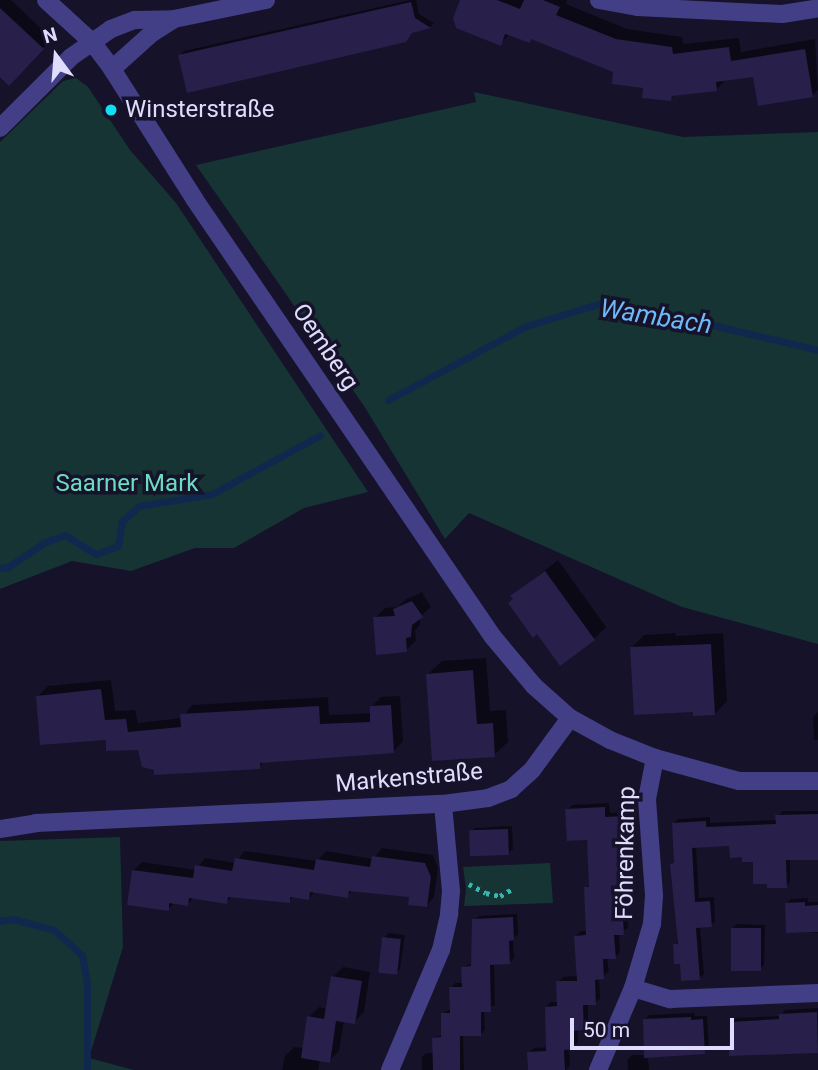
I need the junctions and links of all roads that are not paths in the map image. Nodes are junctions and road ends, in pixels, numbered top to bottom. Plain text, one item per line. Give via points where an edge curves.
1 (46, 0) edge
2 (599, 0) edge
3 (257, 1) edge
4 (811, 9) edge
5 (174, 19) junction
6 (818, 26) edge
7 (92, 42) junction
8 (112, 69) junction
9 (0, 128) edge
10 (570, 718) junction
11 (655, 758) junction
12 (818, 781) edge
13 (443, 804) junction
14 (0, 829) edge
15 (633, 988) junction
16 (818, 993) edge
17 (390, 1070) edge
18 (598, 1070) edge

1 - 7 street, Oemberg
2 - 4 street via 659,9 782,14
3 - 5 street
4 - 6 street
5 - 7 street via 135,20
5 - 8 street
7 - 8 street, Oemberg
7 - 9 street
8 - 10 street, Oemberg via 195,200 493,637 534,686
10 - 11 street
10 - 13 street, Markenstraße via 532,770 511,789 488,798
11 - 12 street via 739,781
11 - 15 street, Föhrenkamp via 647,799 652,924
13 - 14 street, Markenstraße via 36,823
13 - 17 street via 449,914 441,950
15 - 16 street via 670,999
15 - 18 street, Föhrenkamp

